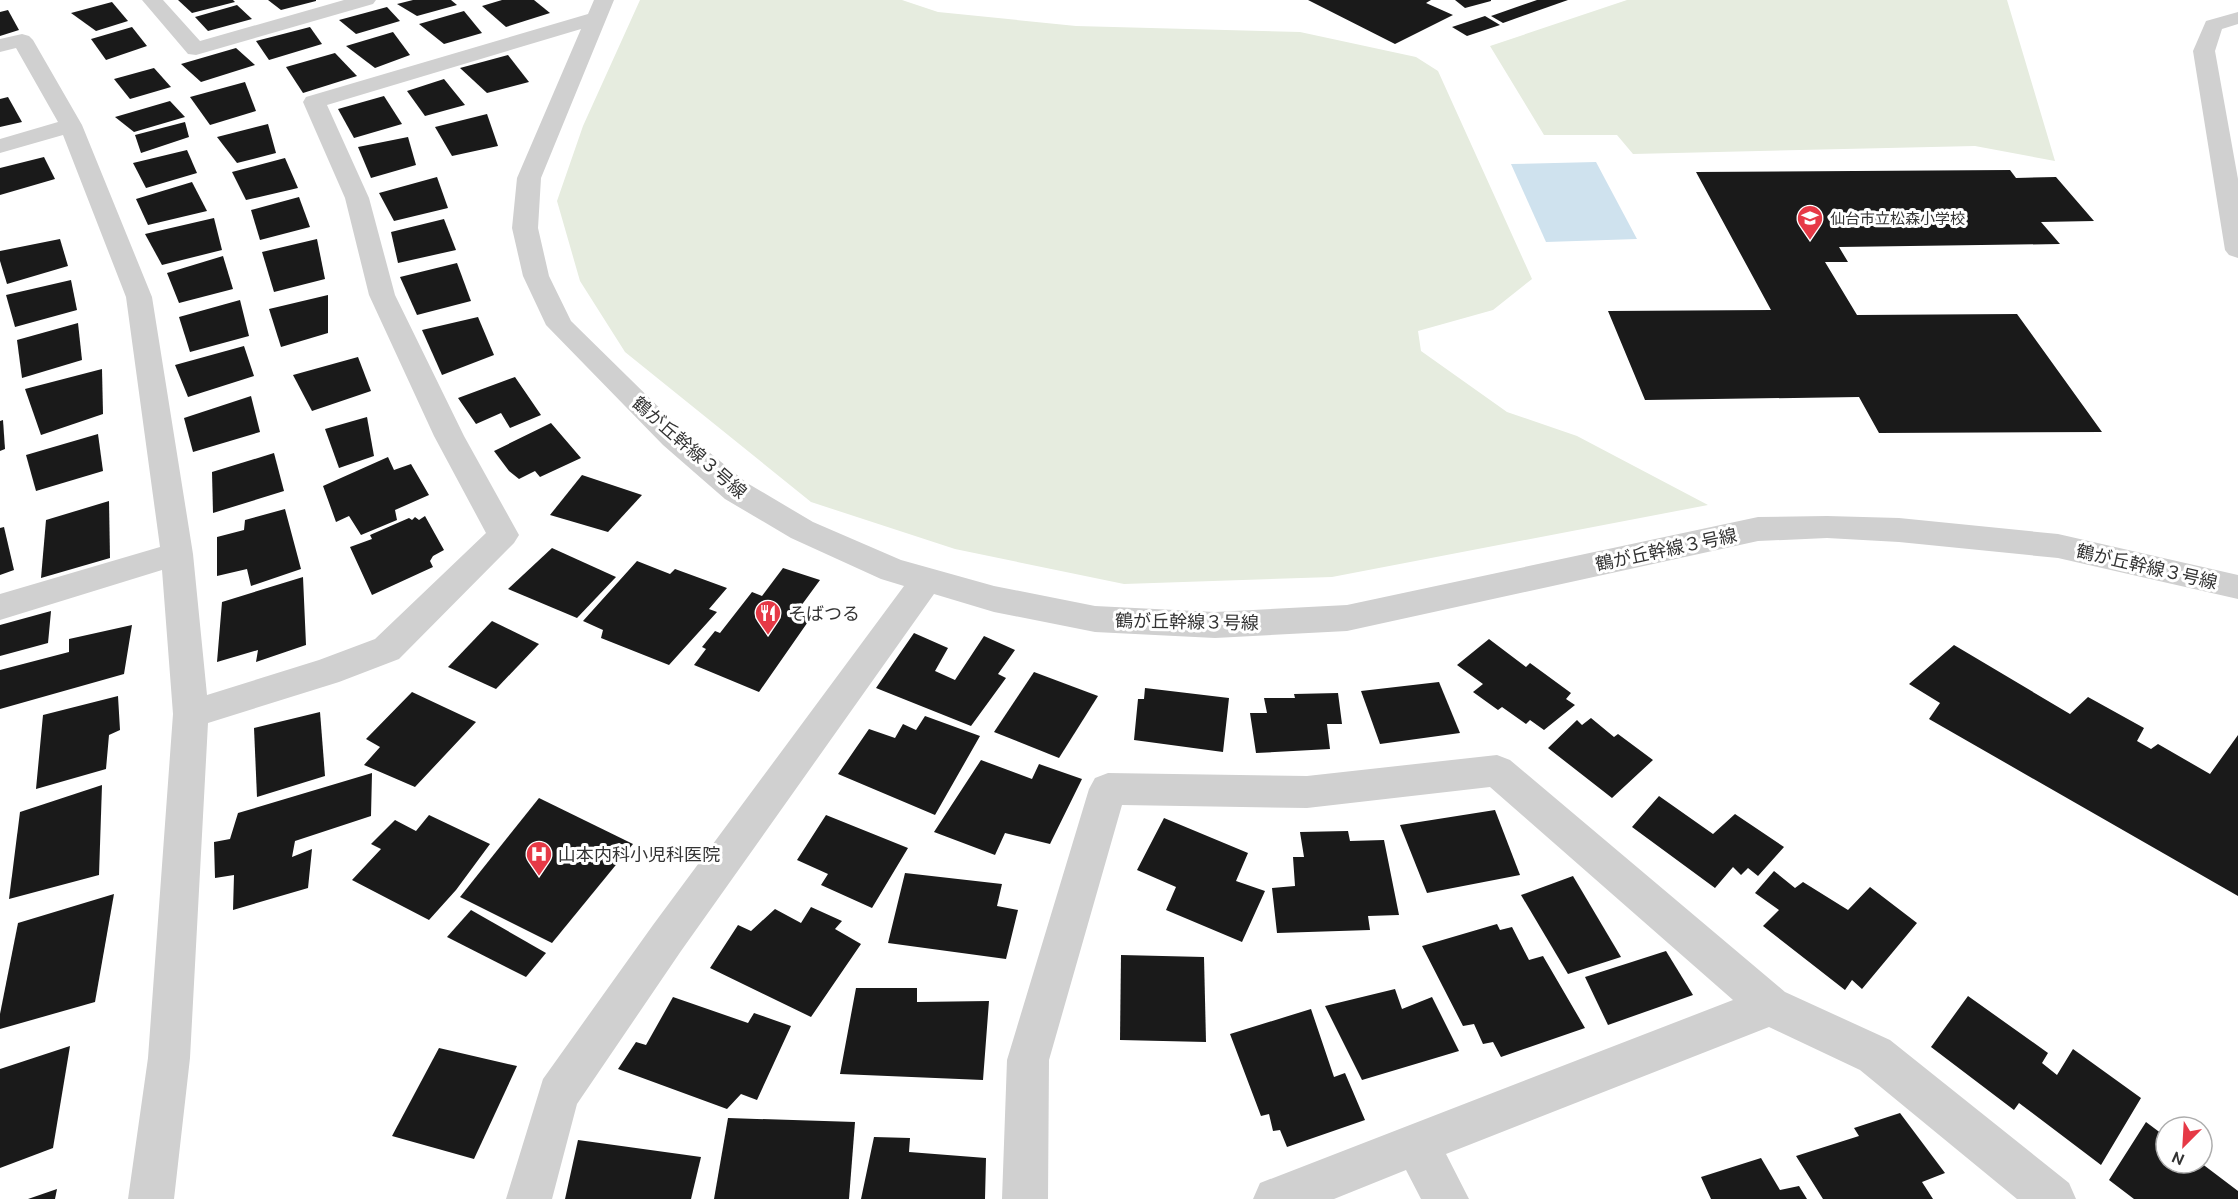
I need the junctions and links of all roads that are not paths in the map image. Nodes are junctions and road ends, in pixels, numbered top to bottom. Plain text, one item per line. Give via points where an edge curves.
1 (153, 0) edge
2 (366, 0) edge
3 (600, 9) edge
4 (2238, 18) edge
5 (0, 46) edge
6 (71, 125) junction
7 (0, 146) edge
8 (2238, 250) edge
9 (177, 554) junction
10 (926, 580) junction
11 (2238, 587) edge
12 (0, 607) edge
13 (191, 714) junction
14 (1770, 1006) junction
15 (1416, 1144) junction
16 (151, 1199) edge
17 (529, 1199) edge
18 (1025, 1199) edge
19 (1276, 1199) edge
20 (1446, 1199) edge
21 (2053, 1199) edge

1 - 2 street via 196,49
3 - 10 street, 鶴が丘幹線３号線 via 529,178 525,228 536,276 560,325 674,438 736,491 802,530 892,570
3 - 13 street via 314,102 357,198 382,295 449,436 503,535 387,649
4 - 8 street via 2213,26 2204,51
5 - 6 street via 22,40
6 - 7 street
6 - 9 street via 139,297
9 - 12 street
9 - 13 street
10 - 11 street, 鶴が丘幹線３号線 via 994,599 1095,619 1215,625 1347,618 1758,530 1827,527 2058,546
10 - 17 street via 558,1094
13 - 16 street via 169,1058
14 - 15 street
14 - 18 street via 1497,771 1307,792 1108,789 1028,1060
14 - 21 street via 1875,1055
15 - 19 street
15 - 20 street

